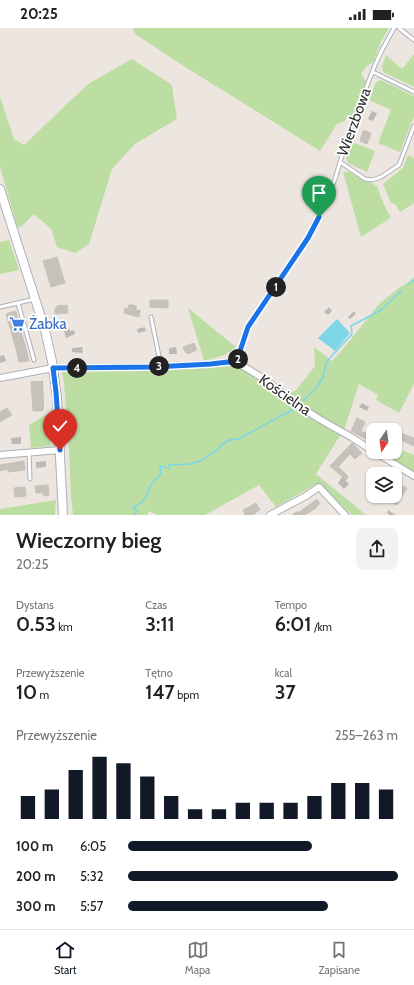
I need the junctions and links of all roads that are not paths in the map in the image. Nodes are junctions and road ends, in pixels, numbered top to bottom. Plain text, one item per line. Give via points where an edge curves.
1 (394, 28) edge
2 (399, 28) edge
3 (414, 40) edge
4 (373, 72) junction
5 (414, 92) edge
6 (414, 126) edge
7 (340, 162) junction
8 (0, 189) edge
9 (35, 299) junction
10 (18, 303) junction
11 (0, 307) edge
12 (151, 317) dead end
13 (34, 360) dead end
14 (236, 363) junction
15 (161, 366) junction
16 (53, 368) junction
17 (0, 378) edge
18 (366, 446) edge
19 (60, 450) junction
20 (29, 453) junction
21 (0, 455) edge
22 (387, 459) edge
23 (414, 476) edge
24 (30, 479) dead end
25 (63, 515) edge
26 (270, 515) edge
27 (345, 515) edge

1 - 4 lane, Wierzbowa
2 - 3 lane
4 - 5 lane
4 - 7 lane, Wierzbowa
6 - 7 lane via 399,165 381,177 365,179
7 - 14 lane, Wierzbowa via 319,217 308,238 248,327
8 - 9 street
9 - 10 lane
9 - 16 street
10 - 11 lane
10 - 13 lane
12 - 15 lane
14 - 15 street, Kościelna
14 - 18 street, Kościelna via 264,379 305,410
15 - 16 street, Kościelna
16 - 17 street, Kościelna
16 - 19 street
19 - 20 street
19 - 25 street
20 - 21 street
20 - 24 lane
22 - 23 street, Kościelna
26 - 27 street via 319,488

